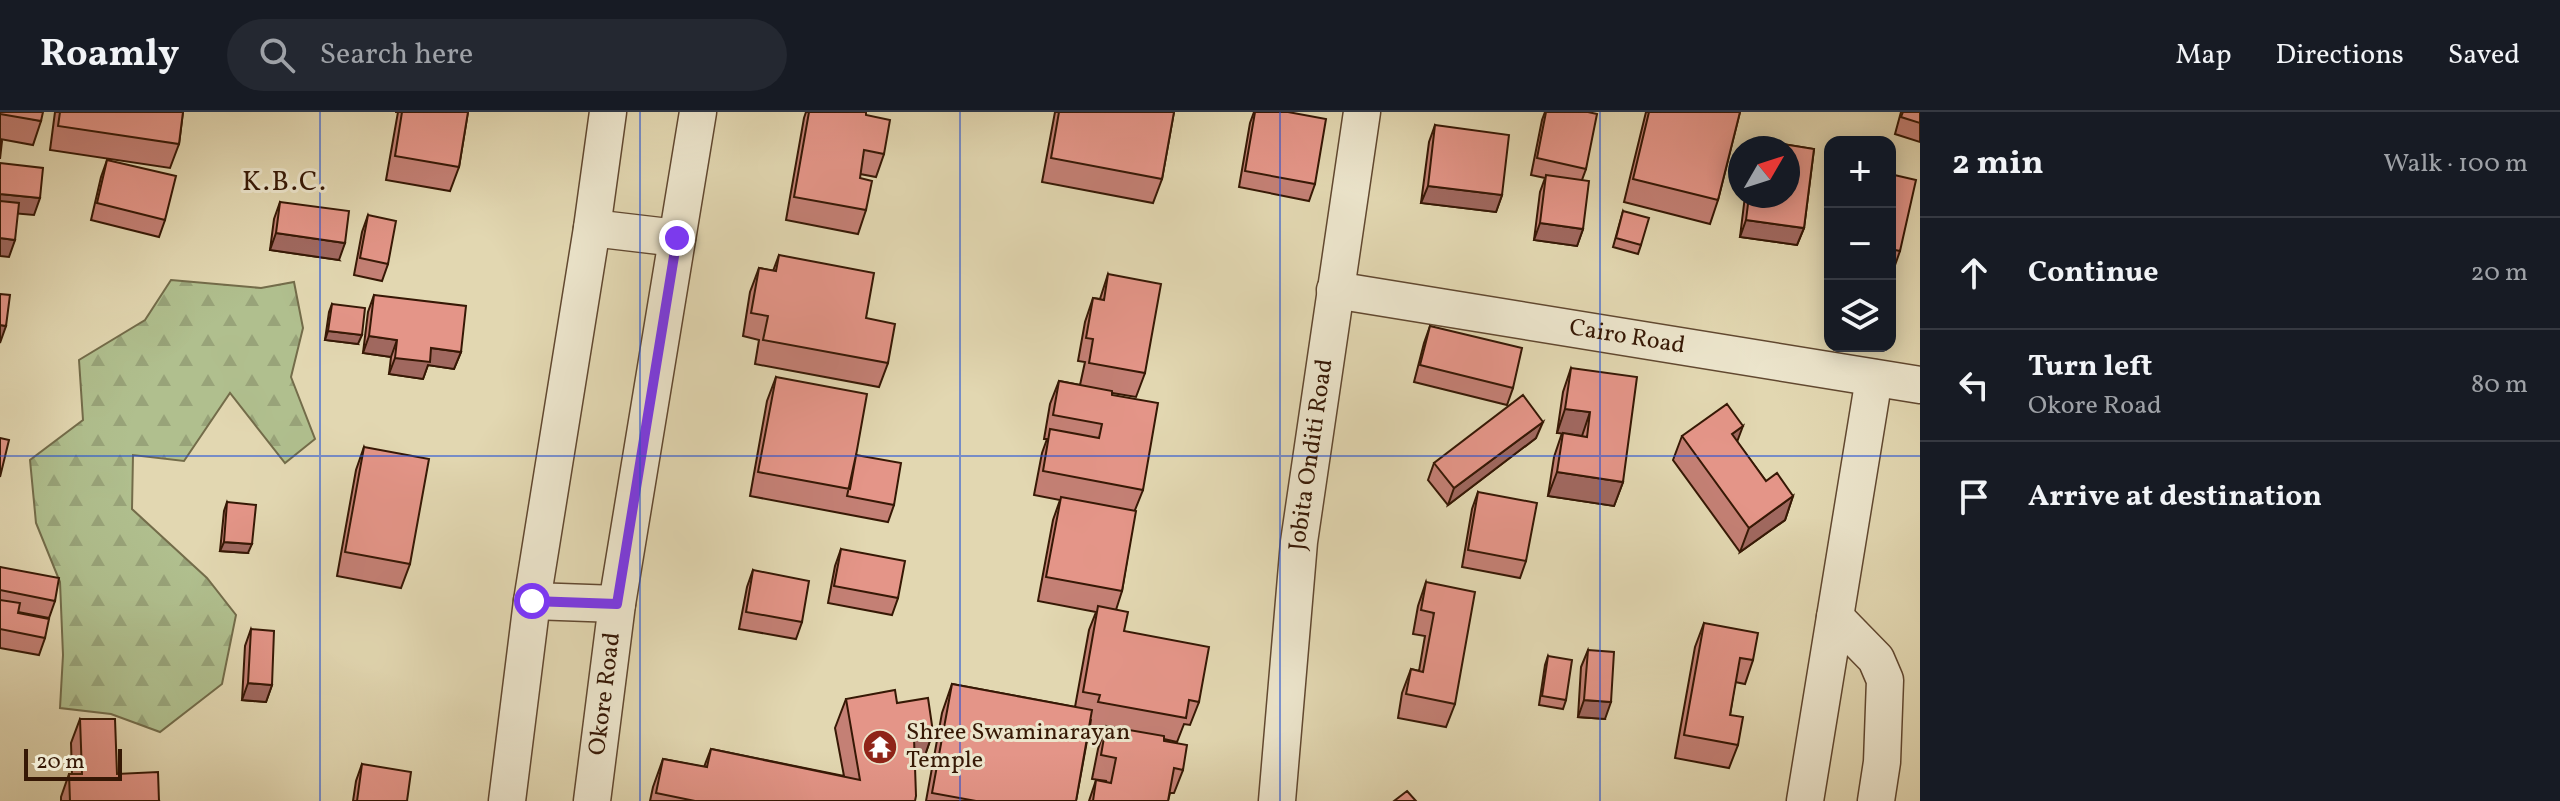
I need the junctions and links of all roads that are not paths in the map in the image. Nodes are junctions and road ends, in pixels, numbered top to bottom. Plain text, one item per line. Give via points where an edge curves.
1 (608, 112) edge
2 (698, 112) edge
3 (1362, 112) edge
4 (592, 228) junction
5 (677, 238) junction
6 (1335, 290) junction
7 (1874, 378) junction
8 (1920, 385) edge
9 (532, 601) junction
10 (617, 604) junction
11 (1835, 617) junction
12 (507, 801) edge
13 (592, 801) edge
14 (1277, 801) edge
15 (1805, 801) edge
16 (1876, 801) edge

1 - 4 street
2 - 5 street, Okore Road
3 - 6 street, Jobita Onditi Road
4 - 5 street
4 - 9 street
5 - 10 street, Okore Road
6 - 7 street, Cairo Road
6 - 14 street, Jobita Onditi Road via 1299,542
7 - 8 street, Cairo Road
7 - 11 street
9 - 10 street
9 - 12 street
10 - 13 street, Okore Road
11 - 15 street
11 - 16 street via 1876,659 1885,680

